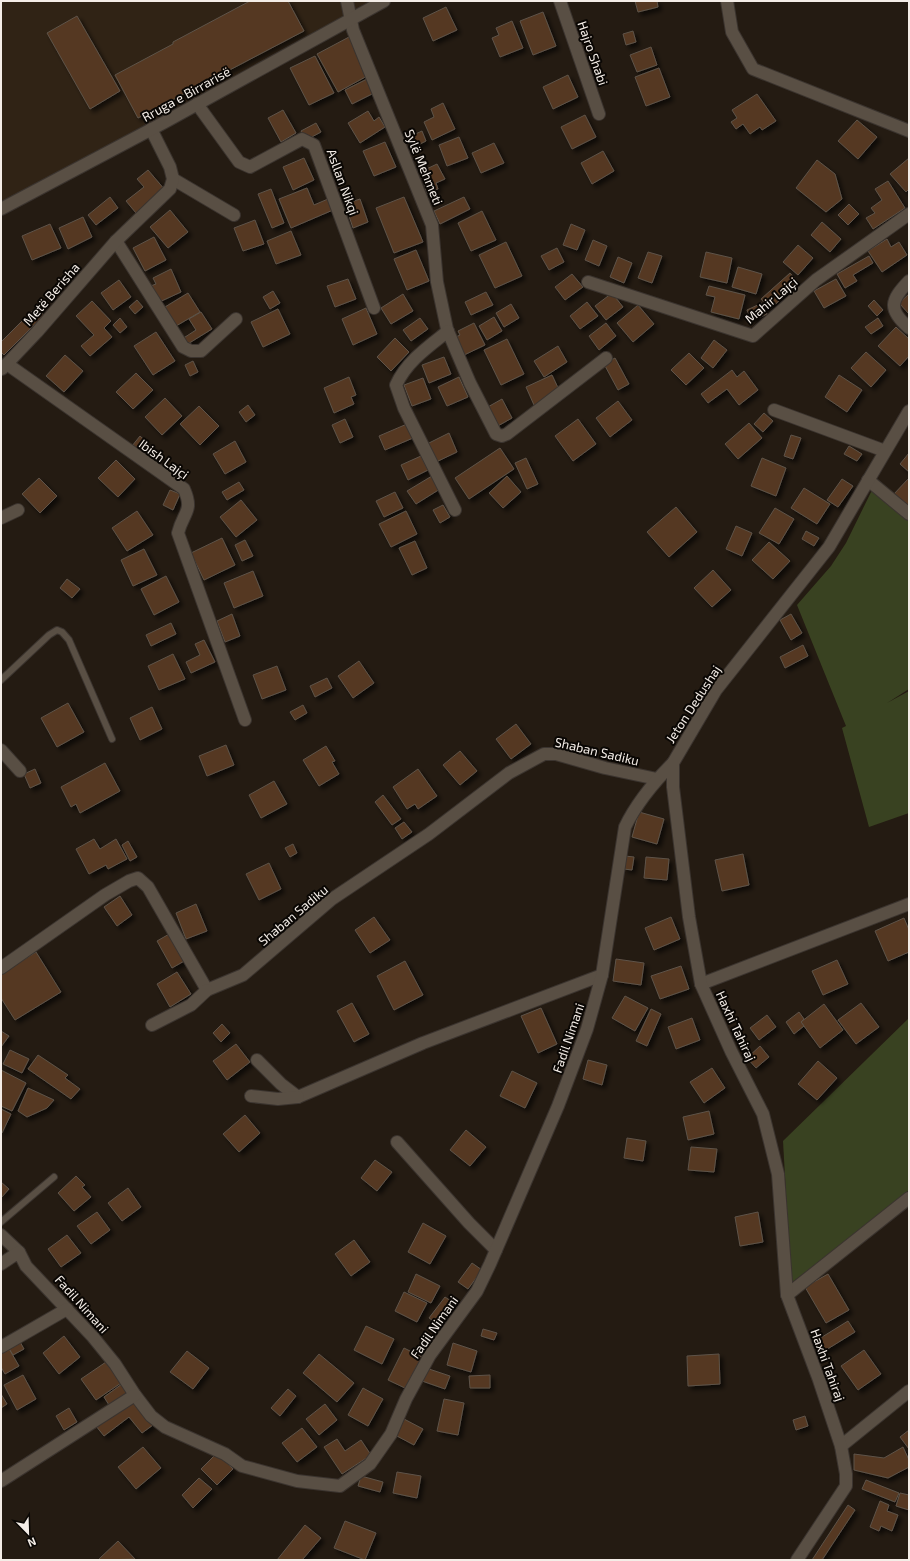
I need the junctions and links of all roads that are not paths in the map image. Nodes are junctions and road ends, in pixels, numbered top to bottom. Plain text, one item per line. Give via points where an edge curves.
1 (347, 1) edge
2 (384, 1) edge
3 (560, 1) edge
4 (727, 1) edge
5 (351, 19) junction
6 (197, 104) junction
7 (599, 114) dead end
8 (151, 129) junction
9 (909, 131) edge
10 (173, 179) junction
11 (1, 209) edge
12 (909, 214) edge
13 (234, 215) dead end
14 (116, 241) junction
15 (909, 281) edge
16 (588, 282) dead end
17 (374, 308) dead end
18 (236, 319) dead end
19 (909, 328) edge
20 (448, 331) junction
21 (606, 358) dead end
22 (4, 367) edge
23 (774, 410) dead end
24 (907, 418) edge
25 (885, 451) junction
26 (868, 480) junction
27 (18, 510) dead end
28 (455, 510) dead end
29 (909, 514) edge
30 (1, 518) edge
31 (1, 680) edge
32 (245, 720) dead end
33 (112, 739) dead end
34 (1, 750) edge
35 (673, 763) junction
36 (20, 771) dead end
37 (658, 779) junction
38 (909, 904) edge
39 (1, 968) edge
40 (602, 975) junction
41 (701, 984) junction
42 (207, 990) junction
43 (152, 1025) dead end
44 (257, 1060) dead end
45 (251, 1096) dead end
46 (298, 1097) junction
47 (397, 1142) dead end
48 (54, 1177) dead end
49 (909, 1198) edge
50 (1, 1222) edge
51 (1, 1235) edge
52 (496, 1250) junction
53 (19, 1252) junction
54 (1, 1264) edge
55 (787, 1295) junction
56 (67, 1309) junction
57 (1, 1347) edge
58 (909, 1391) edge
59 (135, 1395) junction
60 (841, 1446) junction
61 (1, 1480) edge
62 (797, 1560) edge

1 - 5 street, Sylë Mehmeti
2 - 5 street, Rruga e Birrarisë
3 - 7 street, Hajro Shabi
4 - 9 street via 732,32 753,69
5 - 6 street, Rruga e Birrarisë
5 - 20 street, Sylë Mehmeti via 353,30 432,224 438,282
6 - 8 street, Rruga e Birrarisë
6 - 17 street, Asllan Nikqi via 239,162 250,167 302,140 314,145
8 - 10 street via 170,167
8 - 11 street, Rruga e Birrarisë
10 - 13 street
10 - 14 street, Metë Berisha via 170,188
12 - 16 street, Mahir Lajçi via 816,280 753,336
14 - 18 street via 182,347 191,351 201,351
14 - 22 street, Metë Berisha
15 - 19 street via 895,298 894,310
20 - 21 street, Sylë Mehmeti via 470,383 496,434 502,436
20 - 28 street via 420,353 402,372 396,385 404,408
22 - 32 street, Ibish Lajçi via 184,489 189,500 188,509 178,533
23 - 25 street
24 - 25 street, Jeton Dedushaj
25 - 26 street, Jeton Dedushaj
26 - 29 street
26 - 35 street, Jeton Dedushaj via 829,548 716,690
27 - 30 street
31 - 33 lane via 49,635 57,630 62,632 69,640
34 - 36 street
35 - 37 street, Fadil Nimani
35 - 41 street, Jeton Dedushaj via 673,787 689,917
37 - 40 street, Fadil Nimani via 634,809 625,827
37 - 42 street, Shaban Sadiku via 556,754 544,754 510,773 429,834 332,899 243,975
38 - 41 street, Haxhi Tahiraj
39 - 42 street via 105,895 138,878 148,887
40 - 46 street, Fadil Nimani via 423,1043
40 - 52 street, Fadil Nimani via 587,1029 558,1106
41 - 55 street, Haxhi Tahiraj via 763,1114 778,1174
42 - 43 street via 191,1005
44 - 46 street via 280,1084
45 - 46 street, Fadil Nimani via 278,1099
47 - 52 street
48 - 50 lane
49 - 55 street
51 - 53 street, Fadil Nimani
52 - 59 street, Fadil Nimani via 477,1291 430,1355 390,1434 370,1464 340,1486 297,1481 242,1466 225,1454 165,1427
53 - 54 street
53 - 56 street, Fadil Nimani via 26,1266
55 - 60 street, Haxhi Tahiraj
56 - 57 street
56 - 59 street, Fadil Nimani via 115,1364
58 - 60 street
59 - 61 street
60 - 62 street, Haxhi Tahiraj via 846,1486

